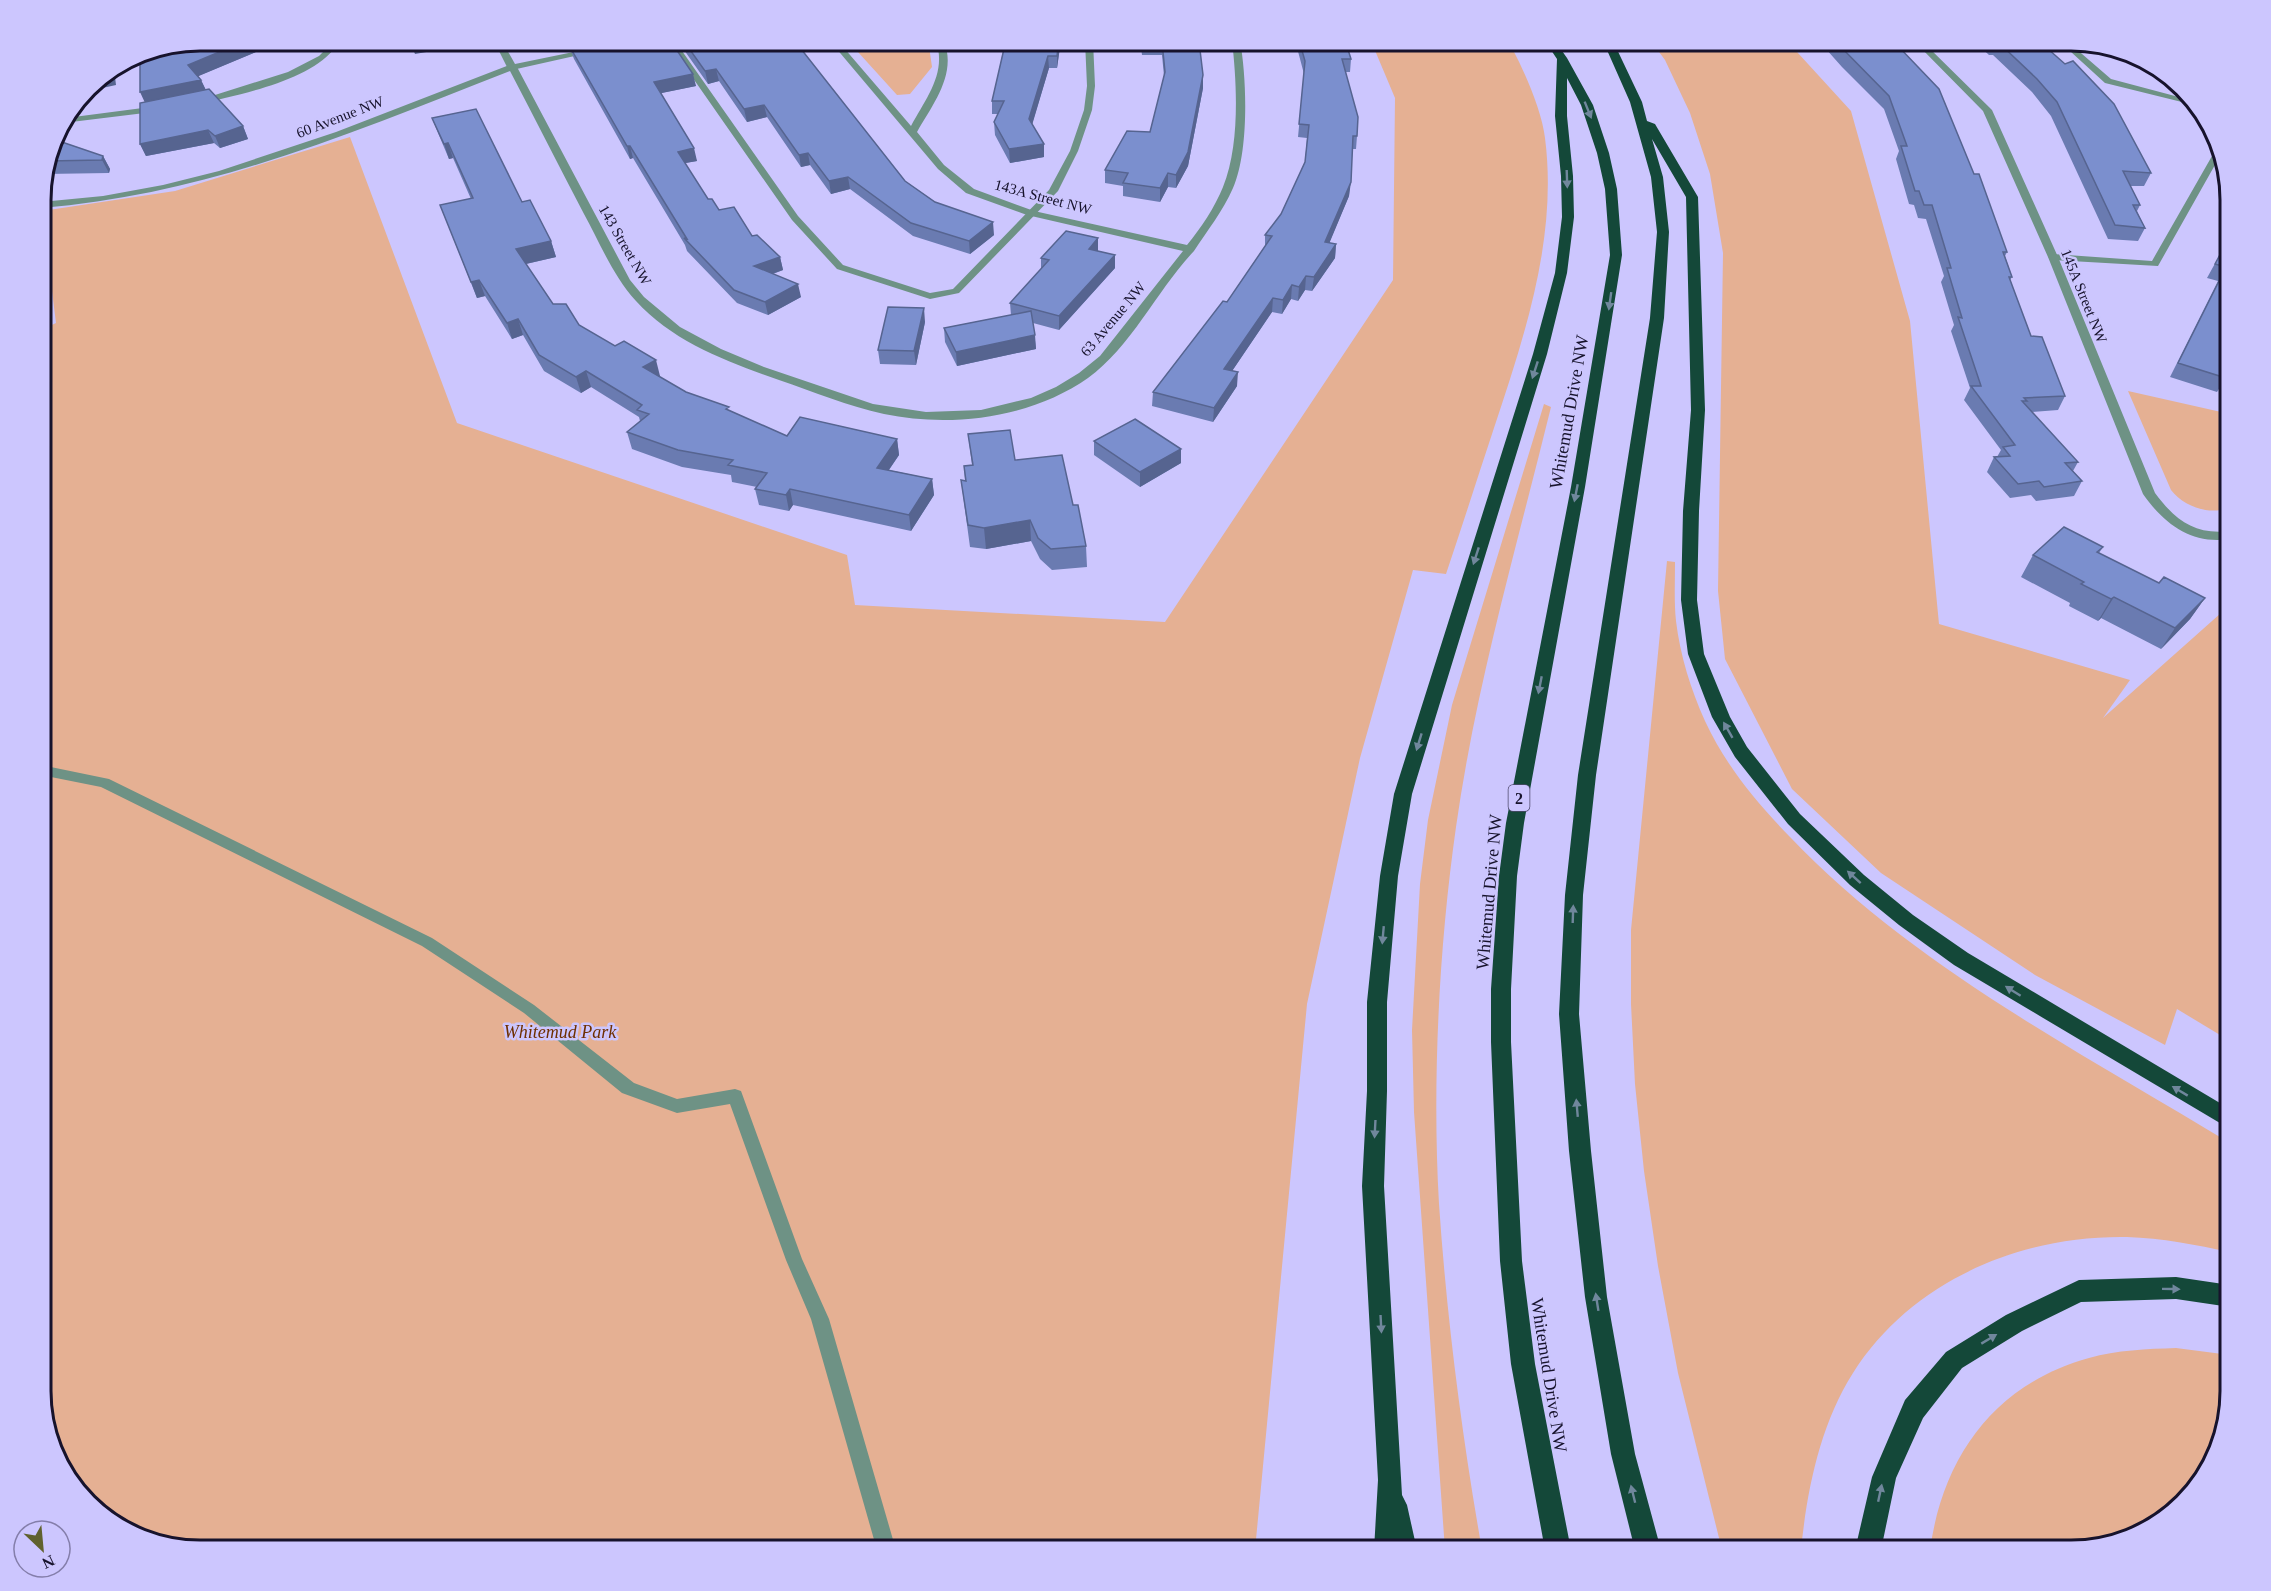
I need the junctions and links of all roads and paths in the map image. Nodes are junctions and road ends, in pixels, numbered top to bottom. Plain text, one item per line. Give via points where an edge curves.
1 (328, 51) edge
2 (504, 51) edge
3 (592, 51) edge
4 (679, 51) edge
5 (843, 51) edge
6 (945, 51) edge
7 (1089, 51) edge
8 (1237, 51) edge
9 (1557, 51) edge
10 (1613, 51) edge
11 (1929, 51) edge
12 (2075, 51) edge
13 (1562, 58) junction
14 (512, 67) junction
15 (2181, 101) edge
16 (1636, 102) junction
17 (187, 104) edge
18 (171, 107) edge
19 (74, 120) edge
20 (912, 132) junction
21 (2214, 159) edge
22 (51, 204) edge
23 (1031, 213) junction
24 (1190, 249) junction
25 (2053, 257) junction
26 (837, 396) joint
27 (2220, 537) edge
28 (51, 773) edge
29 (2220, 1114) edge
30 (2220, 1295) edge
31 (1390, 1480) junction
32 (884, 1540) edge
33 (1387, 1540) edge
34 (1402, 1540) edge
35 (1556, 1540) edge
36 (1645, 1540) edge
37 (1870, 1540) edge

1 - 17 lane via 312,65 249,88
2 - 14 street, 143 Street NW
3 - 14 street, 60 Avenue NW
4 - 23 lane via 795,218 840,267 930,296 957,291
5 - 20 street, 143A Street NW
6 - 20 street via 945,65
7 - 23 lane via 1088,110 1074,151 1053,191
8 - 24 street, 63 Avenue NW via 1241,112 1233,172 1222,201
9 - 13 highway, Whitemud Drive NW / 2
10 - 16 highway
11 - 25 street, 145A Street NW via 1986,110
12 - 15 lane via 2108,81
13 -> 31 highway via 1561,116 1568,217 1561,273 1540,354 1403,794 1389,876 1377,1002 1373,1186
13 -> 35 highway, Whitemud Drive NW / 2 via 1587,105 1603,153 1611,189 1616,255 1515,823 1504,932 1501,1032 1511,1261 1523,1364
14 - 22 street, 60 Avenue NW via 225,174 125,196
14 - 26 street, 143 Street NW via 619,270 639,298 660,318 710,349
29 -> 16 highway via 1971,965 1906,920 1857,880 1794,819 1761,779 1726,726 1696,654 1689,600 1698,410 1692,197
36 -> 16 highway via 1623,1454 1596,1297 1569,1014 1574,895 1587,775 1657,318 1663,232 1657,177
18 - 19 lane
20 - 23 street, 143A Street NW via 941,167 970,191
21 - 25 lane via 2155,264
23 - 24 street, 143A Street NW
24 - 26 street, 63 Avenue NW via 1104,358 1075,382 1052,394 993,411 929,416 899,413
25 - 27 street, 145A Street NW via 2149,494 2165,513 2190,532
28 - 32 lane via 104,783 427,942 529,1009 628,1088 677,1106 735,1096 794,1260 820,1319
37 -> 30 highway via 1884,1477 1914,1409 1954,1360 2014,1323 2079,1291 2176,1288
31 - 33 highway
31 - 34 highway

